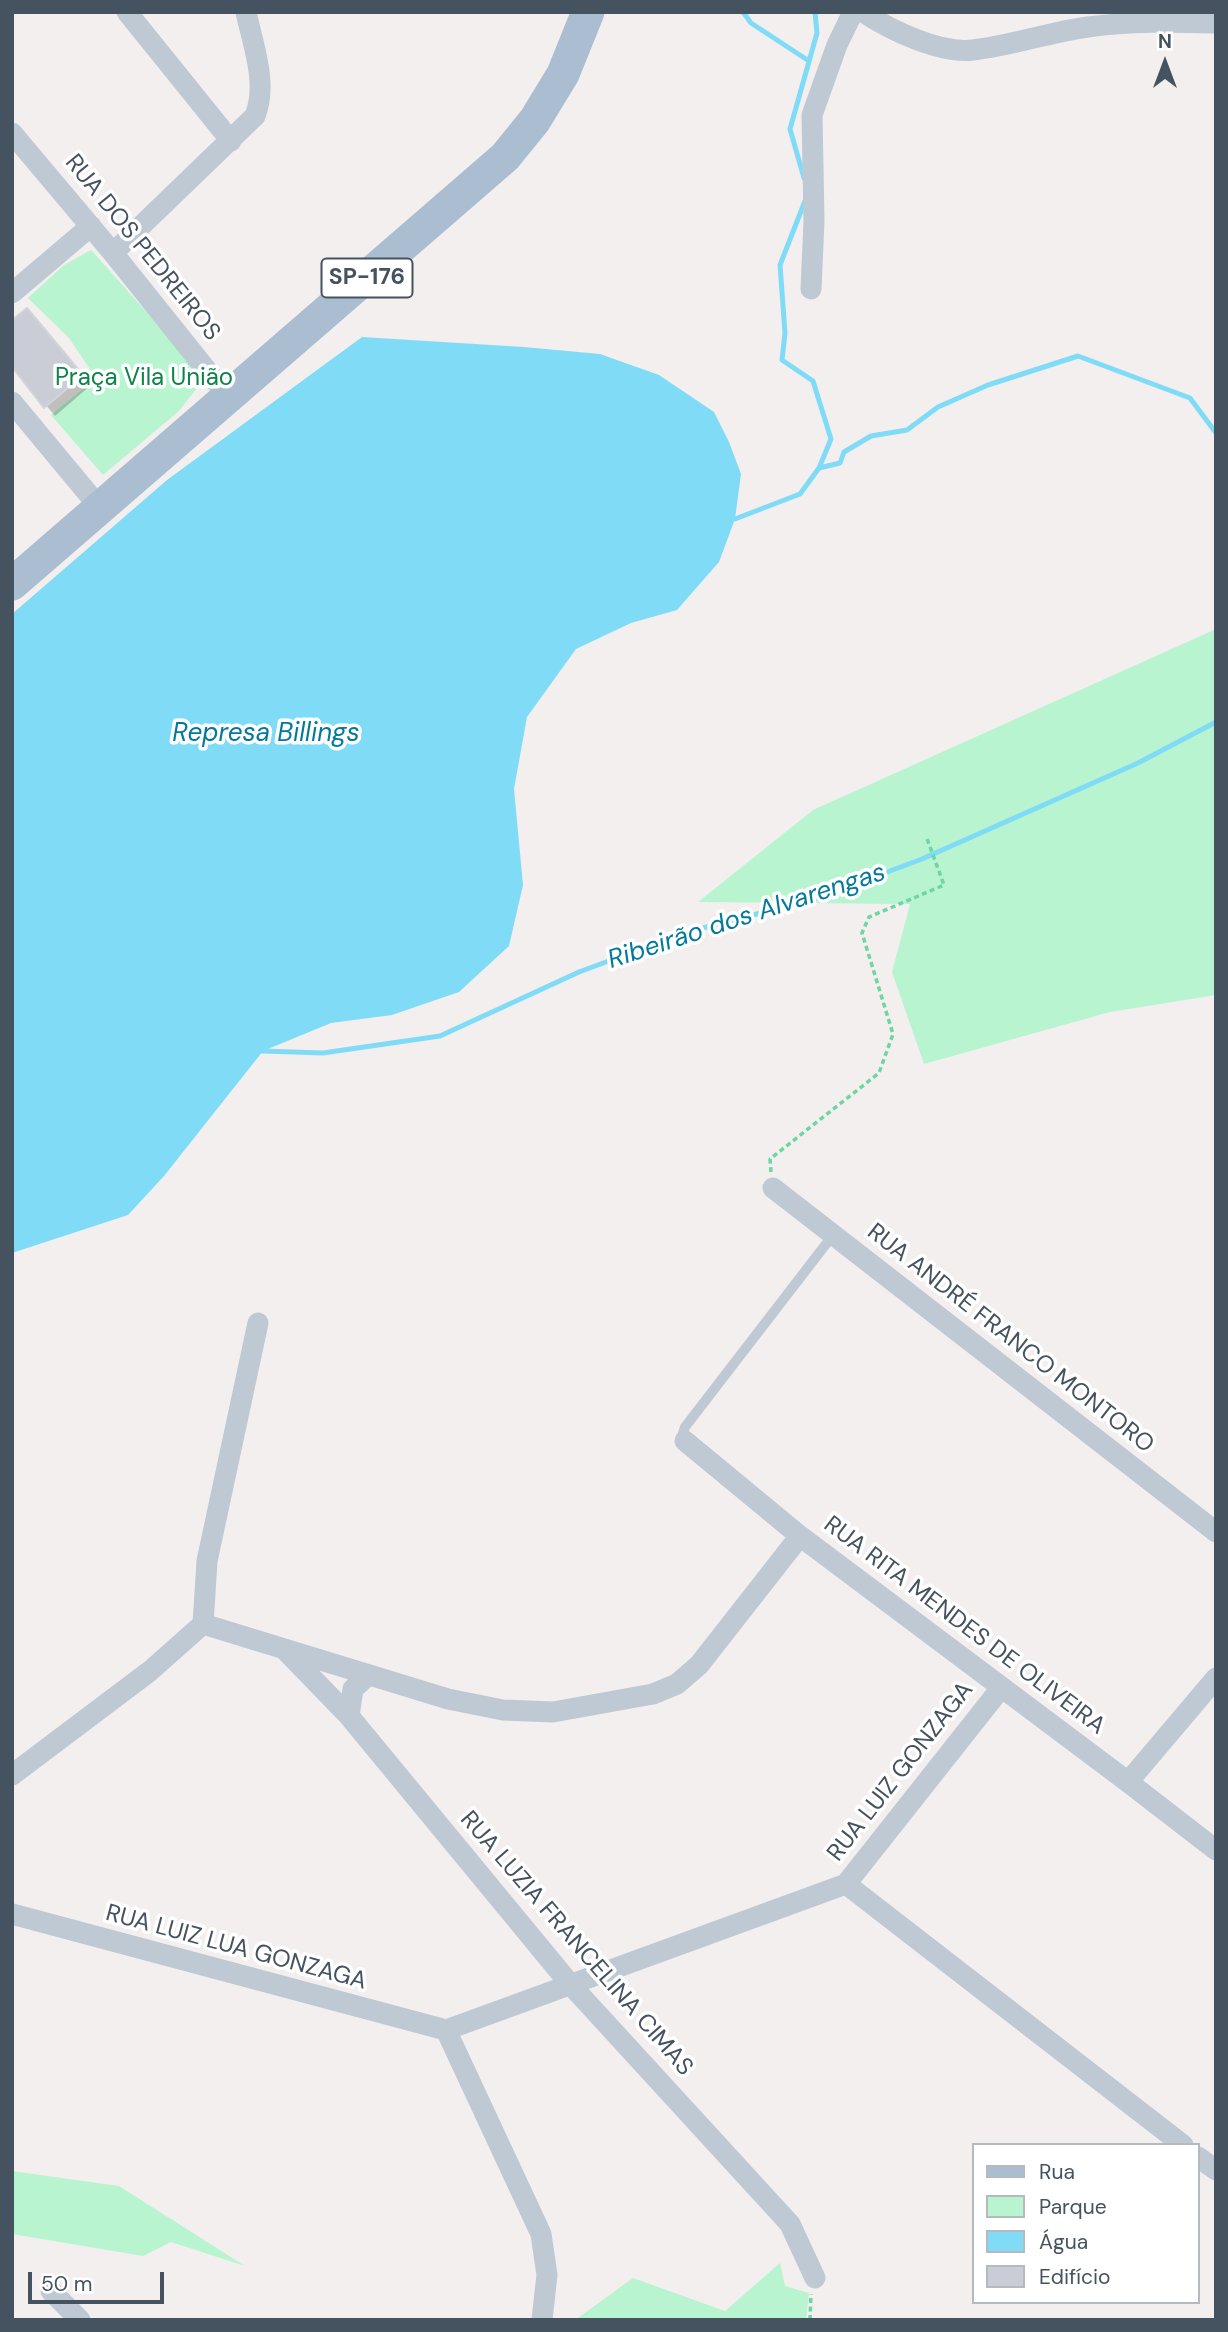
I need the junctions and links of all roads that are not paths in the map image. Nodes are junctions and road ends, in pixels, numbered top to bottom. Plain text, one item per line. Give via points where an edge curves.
1 (127, 12) edge
2 (246, 12) edge
3 (588, 12) edge
4 (853, 12) edge
5 (863, 12) edge
6 (1216, 23) edge
7 (12, 133) edge
8 (231, 141) junction
9 (91, 226) junction
10 (113, 253) junction
11 (811, 289) dead end
12 (12, 293) edge
13 (229, 398) junction
14 (12, 402) edge
15 (100, 508) junction
16 (12, 584) edge
17 (773, 1188) road end
18 (834, 1236) junction
19 (258, 1323) dead end
20 (685, 1441) joint
21 (1216, 1532) edge
22 (800, 1536) junction
23 (203, 1624) junction
24 (286, 1651) junction
25 (368, 1675) junction
26 (1216, 1678) edge
27 (1001, 1688) junction
28 (349, 1716) junction
29 (12, 1775) edge
30 (1128, 1782) junction
31 (1216, 1850) edge
32 (846, 1884) junction
33 (12, 1914) edge
34 (570, 1983) junction
35 (446, 2030) junction
36 (1180, 2143) edge
37 (1200, 2158) edge
38 (1216, 2170) edge
39 (815, 2278) dead end
40 (51, 2291) dead end
41 (80, 2320) edge
42 (542, 2320) edge

1 - 8 street
2 - 8 street via 260,78 260,104
3 - 13 main road, SP-176 via 563,74 505,157
4 - 11 street via 812,115
5 - 6 street via 943,48 970,51 1087,27
7 - 9 street, RUA DOS PEDREIROS
8 - 10 street
9 - 10 street, RUA DOS PEDREIROS
9 - 12 street
10 - 13 street, RUA DOS PEDREIROS
13 - 15 main road, SP-176
14 - 15 street
15 - 16 main road, SP-176
17 - 18 street, RUA ANDRÉ FRANCO MONTORO
18 - 20 lane via 685,1427
18 - 21 street, RUA ANDRÉ FRANCO MONTORO
19 - 23 street via 207,1561
20 - 22 street, RUA RITA MENDES DE OLIVEIRA
22 - 25 street via 699,1665 677,1684 653,1694 553,1712 503,1710
22 - 27 street, RUA RITA MENDES DE OLIVEIRA
23 - 24 street
23 - 29 street via 150,1671
24 - 25 street
24 - 28 street, RUA LUZIA FRANCELINA CIMAS
25 - 28 street via 353,1689
26 - 30 street
27 - 30 street, RUA RITA MENDES DE OLIVEIRA
27 - 32 street, RUA LUIZ GONZAGA
28 - 34 street, RUA LUZIA FRANCELINA CIMAS
30 - 31 street, RUA RITA MENDES DE OLIVEIRA
32 - 34 street, RUA LUIZ GONZAGA
32 - 36 street
33 - 35 street, RUA LUIZ LUA GONZAGA
34 - 35 street, RUA LUIZ GONZAGA
34 - 39 street, RUA LUZIA FRANCELINA CIMAS via 790,2224
35 - 42 street via 541,2234 547,2275
37 - 38 street
40 - 41 street

